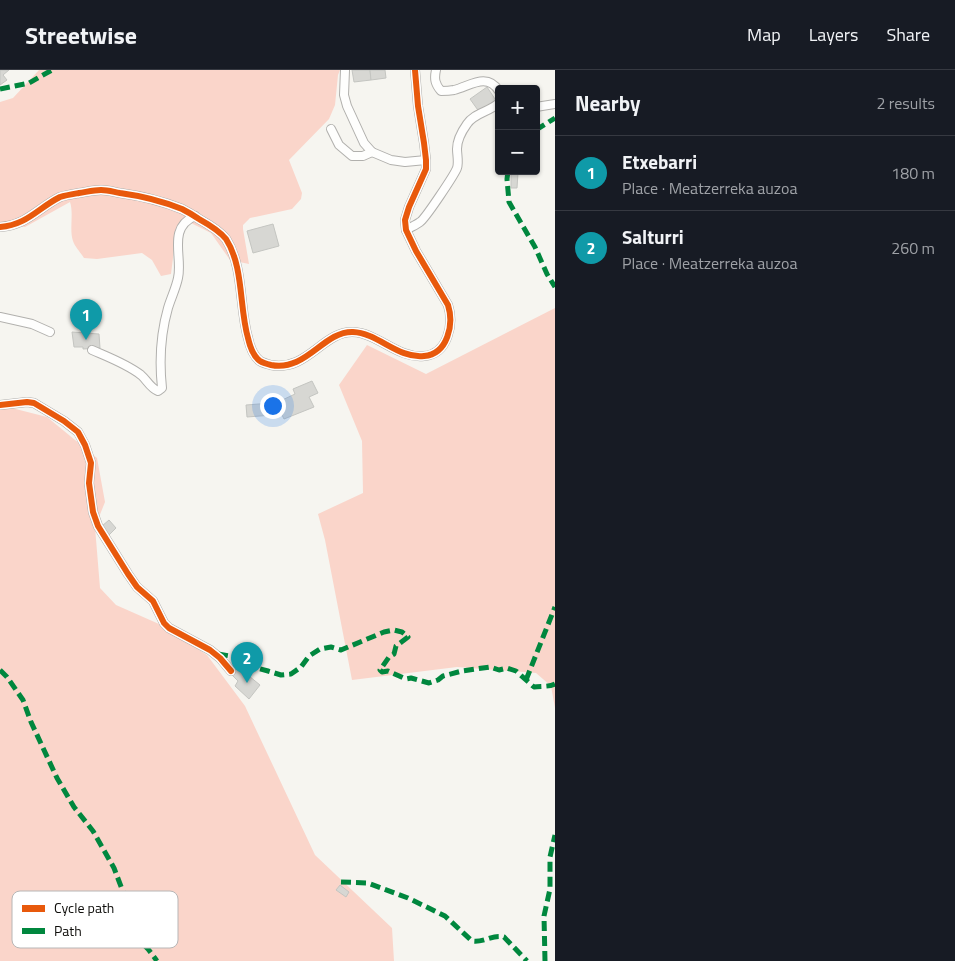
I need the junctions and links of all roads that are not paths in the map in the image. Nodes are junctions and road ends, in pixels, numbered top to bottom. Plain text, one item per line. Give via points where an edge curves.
1 (344, 70) edge
2 (415, 70) edge
3 (436, 70) edge
4 (495, 85) edge
5 (555, 104) edge
6 (540, 106) edge
7 (495, 107) edge
8 (490, 111) junction
9 (495, 112) edge
10 (331, 129) dead end
11 (372, 152) junction
12 (426, 160) junction
13 (195, 216) junction
14 (0, 227) edge
15 (406, 230) junction
16 (0, 317) edge
17 (50, 332) dead end
18 (92, 350) dead end
19 (0, 405) edge
20 (231, 671) dead end

1 - 11 street via 347,106 364,143
2 - 12 street
3 - 4 street via 436,85 441,91 487,81
5 - 6 street
7 - 8 street
8 - 9 street
8 - 15 street via 468,122 460,136 457,168 453,176 427,215
10 - 11 street via 339,145 352,156
11 - 12 street via 391,160
12 - 15 street via 426,169 405,220
13 - 14 street via 145,197 101,190 62,196 30,218
13 - 15 street via 225,238 233,254 245,329 254,355 260,361 278,366 301,360 337,336 352,332 378,339 418,357 428,356 441,347 448,336 450,314
13 - 18 street via 184,224 178,235 179,275 160,347 162,388 154,389 132,369
16 - 17 street
19 - 20 street via 34,403 76,430 91,463 89,483 93,512 128,574 155,604 169,628 210,650

